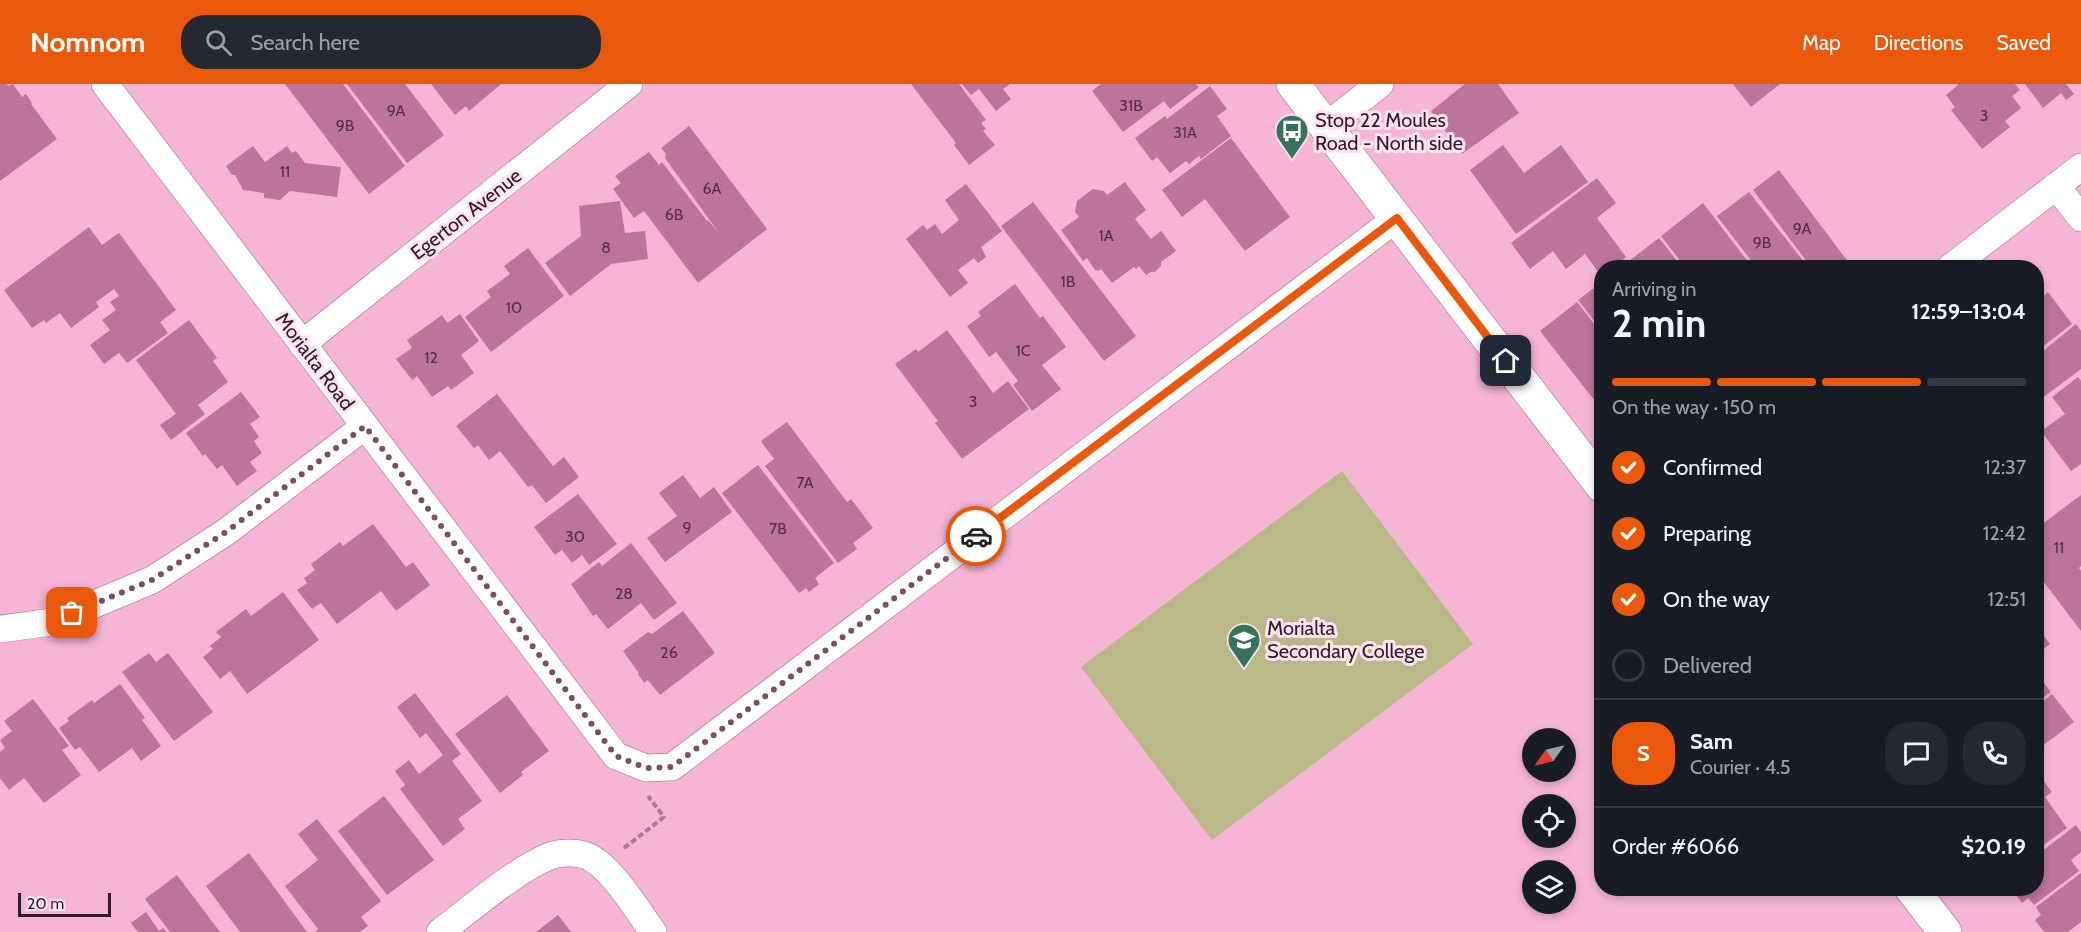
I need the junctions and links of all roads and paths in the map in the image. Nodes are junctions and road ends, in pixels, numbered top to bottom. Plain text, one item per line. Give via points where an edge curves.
1 (105, 84) edge
2 (629, 84) edge
3 (1293, 84) edge
4 (1380, 84) edge
5 (1326, 126) junction
6 (2081, 167) edge
7 (2056, 186) junction
8 (1397, 218) junction
9 (2081, 218) edge
10 (1960, 260) edge
11 (302, 344) junction
12 (365, 426) junction
13 (1594, 476) edge
14 (0, 629) edge
15 (616, 756) junction
16 (602, 866) junction
17 (1917, 896) edge
18 (440, 932) edge
19 (653, 932) edge
20 (1945, 932) edge

1 - 11 street, Morialta Road
2 - 11 street, Egerton Avenue
3 - 5 main road
4 - 5 street
5 - 8 main road
6 - 7 street
7 - 9 street
7 - 10 street
8 - 13 main road
8 - 15 street via 672,767 646,768
11 - 12 street, Morialta Road
12 - 14 street via 226,532 152,580 52,622
12 - 15 street, Morialta Road
15 - 16 path via 664,816
16 - 18 street via 574,853 552,855
16 - 19 street
17 - 20 main road

